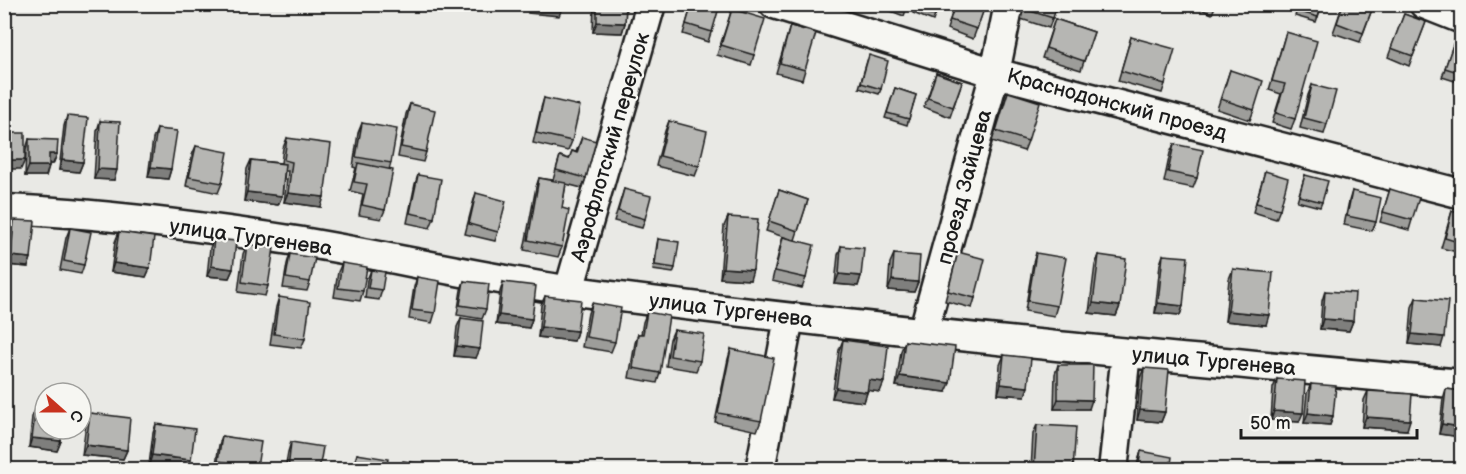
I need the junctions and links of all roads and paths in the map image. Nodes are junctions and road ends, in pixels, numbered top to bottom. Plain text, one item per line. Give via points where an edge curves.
1 (651, 4) edge
2 (774, 4) edge
3 (1009, 4) edge
4 (1424, 4) edge
5 (1461, 19) edge
6 (995, 72) junction
7 (1461, 194) edge
8 (4, 209) edge
9 (568, 290) junction
10 (789, 318) junction
11 (923, 333) junction
12 (1126, 353) junction
13 (1461, 384) edge
14 (760, 470) edge
15 (1113, 470) edge

1 - 9 street, Аэрофлотский переулок
2 - 6 street, Краснодонский проезд
3 - 6 street, проезд Зайцева
4 - 5 street
6 - 7 street, Краснодонский проезд
6 - 11 street, проезд Зайцева
8 - 9 street, улица Тургенева via 67,212 291,241
9 - 10 street, улица Тургенева
10 - 11 street, улица Тургенева
10 - 14 street
11 - 12 street, улица Тургенева
12 - 13 street, улица Тургенева
12 - 15 street

